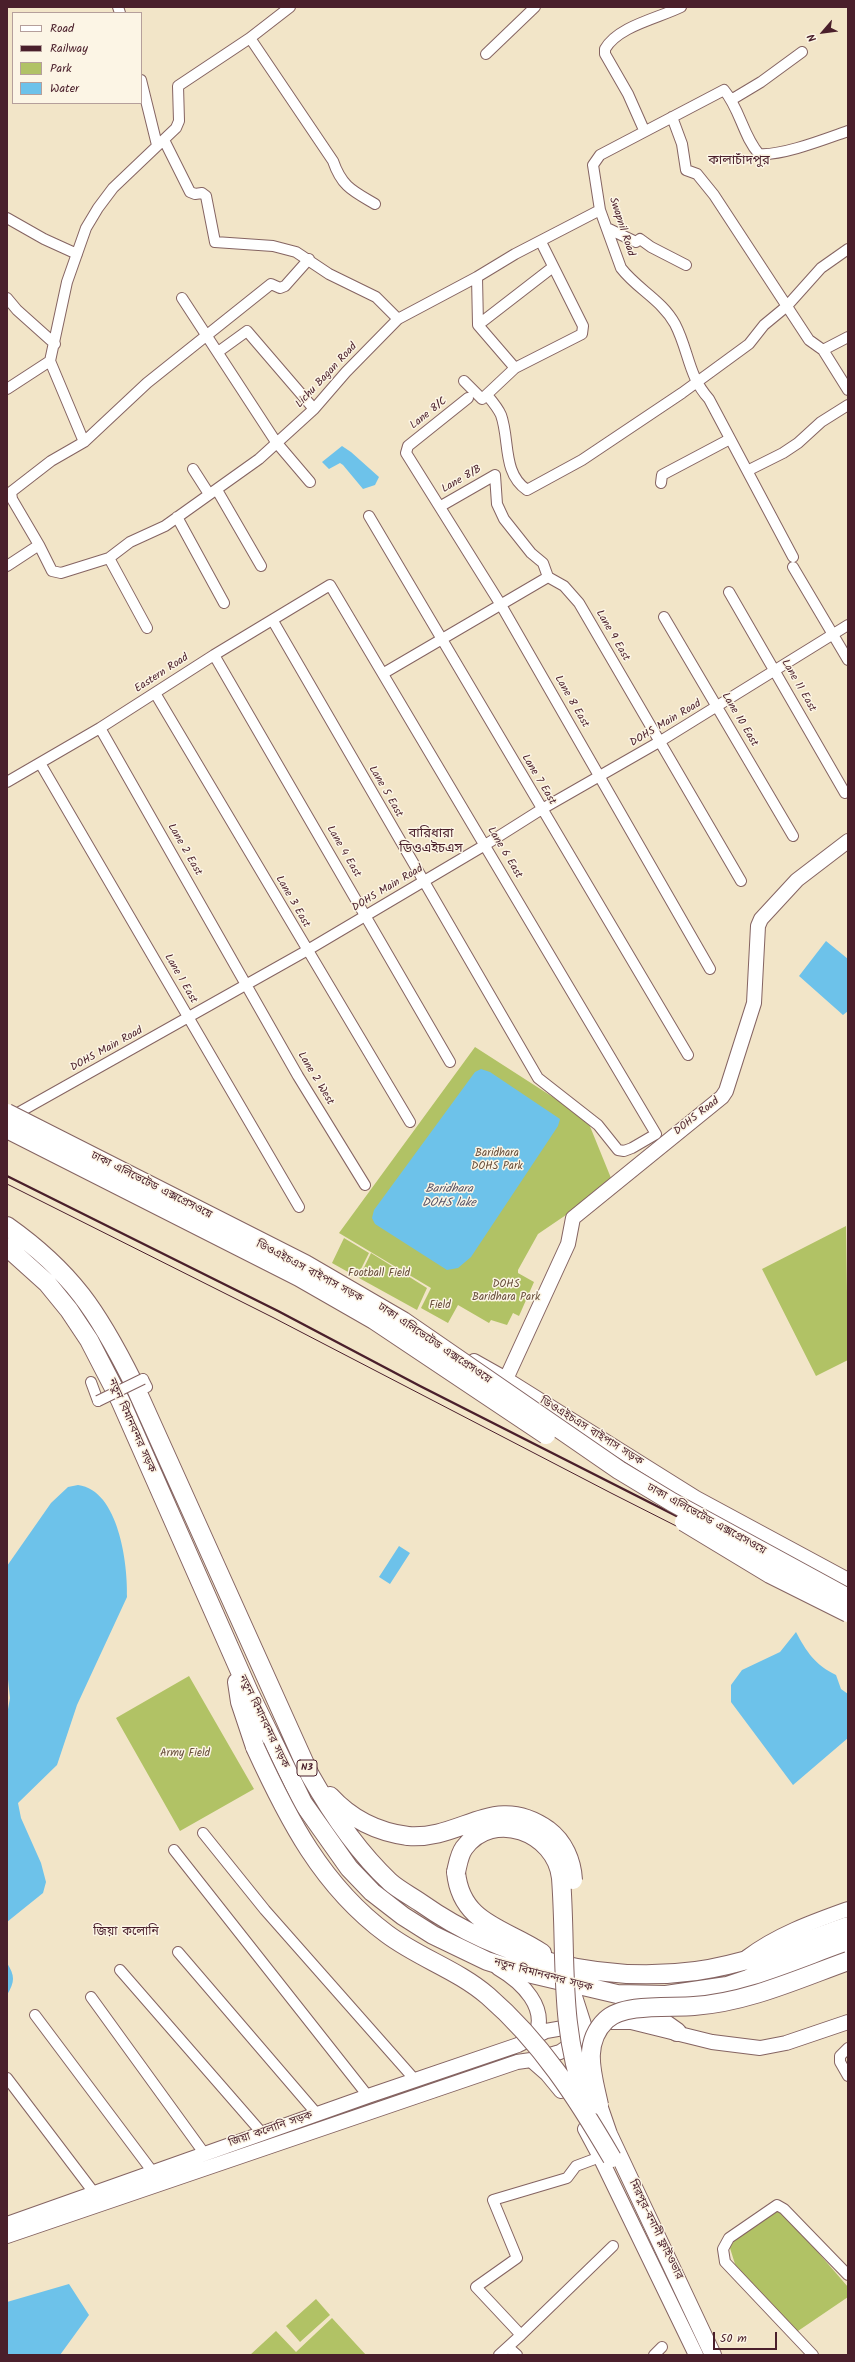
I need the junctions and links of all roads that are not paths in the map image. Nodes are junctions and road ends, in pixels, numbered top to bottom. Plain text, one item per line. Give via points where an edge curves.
1 (290, 7) edge
2 (535, 7) edge
3 (681, 7) edge
4 (654, 11) edge
5 (250, 38) junction
6 (802, 52) dead end
7 (486, 54) dead end
8 (142, 83) edge
9 (731, 100) junction
10 (672, 117) junction
11 (644, 130) junction
12 (848, 131) edge
13 (161, 143) junction
14 (375, 204) dead end
15 (600, 210) junction
16 (7, 218) edge
17 (609, 229) junction
18 (541, 242) junction
19 (848, 249) edge
20 (77, 254) junction
21 (309, 259) junction
22 (686, 264) dead end
23 (553, 267) junction
24 (477, 277) junction
25 (7, 298) edge
26 (182, 298) dead end
27 (787, 306) junction
28 (398, 319) junction
29 (478, 325) junction
30 (207, 336) junction
31 (848, 336) edge
32 (55, 344) junction
33 (823, 350) junction
34 (218, 352) junction
35 (50, 362) junction
36 (516, 368) junction
37 (464, 381) dead end
38 (695, 382) junction
39 (7, 389) edge
40 (848, 390) edge
41 (487, 395) junction
42 (468, 398) dead end
43 (848, 405) edge
44 (314, 409) junction
45 (730, 439) junction
46 (84, 442) junction
47 (276, 442) junction
48 (406, 450) joint
49 (193, 469) dead end
50 (749, 470) junction
51 (310, 482) dead end
52 (661, 483) dead end
53 (213, 492) junction
54 (441, 506) junction
55 (369, 516) dead end
56 (177, 517) junction
57 (39, 545) junction
58 (109, 558) junction
59 (7, 566) edge
60 (261, 566) dead end
61 (548, 577) junction
62 (330, 585) joint
63 (729, 592) dead end
64 (224, 602) dead end
65 (502, 605) junction
66 (664, 617) dead end
67 (273, 621) junction
68 (848, 626) edge
69 (147, 628) dead end
70 (833, 635) junction
71 (441, 640) junction
72 (214, 655) junction
73 (848, 660) edge
74 (775, 672) junction
75 (384, 673) junction
76 (155, 693) junction
77 (717, 707) junction
78 (100, 728) junction
79 (660, 742) junction
80 (40, 763) junction
81 (600, 777) junction
82 (7, 782) edge
83 (845, 793) dead end
84 (542, 809) junction
85 (793, 836) dead end
86 (848, 841) edge
87 (485, 845) junction
88 (741, 880) dead end
89 (423, 882) junction
90 (366, 916) junction
91 (306, 951) junction
92 (710, 969) dead end
93 (246, 984) junction
94 (189, 1019) junction
95 (688, 1055) dead end
96 (450, 1062) dead end
97 (538, 1078) joint
98 (9, 1117) edge
99 (410, 1122) dead end
100 (365, 1185) dead end
101 (299, 1207) dead end
102 (7, 1226) edge
103 (7, 1247) edge
104 (506, 1378) junction
105 (91, 1382) dead end
106 (145, 1383) dead end
107 (191, 1510) junction
108 (173, 1518) junction
109 (848, 1580) edge
110 (848, 1598) edge
111 (848, 1613) edge
112 (236, 1664) junction
113 (310, 1775) junction
114 (203, 1833) dead end
115 (174, 1850) dead end
116 (848, 1909) edge
117 (848, 1926) edge
118 (848, 1939) edge
119 (178, 1952) dead end
120 (848, 1952) edge
121 (745, 1959) junction
122 (487, 1961) junction
123 (552, 1961) junction
124 (848, 1961) edge
125 (120, 1970) dead end
126 (748, 1979) junction
127 (571, 1984) junction
128 (618, 1994) junction
129 (91, 1997) dead end
130 (35, 2015) dead end
131 (848, 2022) edge
132 (587, 2031) junction
133 (677, 2032) junction
134 (535, 2037) junction
135 (848, 2048) edge
136 (524, 2061) junction
137 (848, 2076) edge
138 (7, 2078) edge
139 (416, 2081) junction
140 (368, 2096) junction
141 (599, 2105) junction
142 (317, 2114) junction
143 (262, 2133) junction
144 (204, 2153) junction
145 (606, 2157) junction
146 (152, 2171) junction
147 (95, 2194) junction
148 (7, 2224) edge
149 (7, 2236) edge
150 (613, 2246) dead end
151 (848, 2275) edge
152 (521, 2335) junction
153 (508, 2347) junction
154 (662, 2348) dead end
155 (499, 2355) edge
156 (516, 2355) edge
157 (654, 2355) edge
158 (696, 2355) edge
159 (702, 2355) edge
160 (713, 2355) edge
161 (718, 2355) edge
162 (813, 2355) edge

1 - 5 street
2 - 7 street
3 - 4 street
4 - 11 street via 605,49 605,54 628,94
5 - 13 street via 178,86 178,124
5 - 14 street via 333,161 339,177 350,190
6 - 9 street
8 - 13 street
9 - 10 street, Swapnil Road via 724,90
9 - 12 street via 752,146 759,154 767,155 799,147
10 - 11 street, Swapnil Road
10 - 27 street via 682,144 686,170 697,174 714,195
11 - 15 street, Swapnil Road via 600,155 593,165
13 - 20 street via 113,188 86,228
13 - 21 street via 190,192 206,196 215,242 273,246 289,249
15 - 17 street, Swapnil Road
15 - 18 street, Lichu Bagan Road
16 - 20 street
17 - 22 street via 636,242 640,239
17 - 38 street, Swapnil Road via 621,268 665,310 675,324
18 - 23 street
18 - 24 street, Lichu Bagan Road
19 - 27 street via 821,268
20 - 32 street via 67,282
21 - 28 street via 329,274 376,297
21 - 30 street via 285,286 280,288 271,284
23 - 29 street
23 - 36 street via 583,326 582,334
24 - 28 street, Lichu Bagan Road
24 - 29 street
25 - 32 street
26 - 30 street
27 - 33 street via 809,340
27 - 38 street via 764,325 749,344
28 - 44 street, Lichu Bagan Road
29 - 36 street
30 - 34 street
30 - 46 street via 147,383
31 - 33 street
32 - 35 street
33 - 40 street
34 - 44 street via 246,331
34 - 47 street
35 - 39 street
35 - 46 street
36 - 41 street
37 - 41 street via 482,399
38 - 41 street via 582,460 527,490 521,486 509,464 501,417
38 - 45 street via 709,399
42 - 48 street, Lane 8/C
43 - 50 street via 821,422 783,453
44 - 47 street, Lichu Bagan Road
45 - 50 street
45 - 52 street via 662,475
46 - 57 street via 51,461 11,492 12,499
47 - 51 street
47 - 53 street, Lichu Bagan Road via 259,459
48 - 54 street, Lane 8 East
49 - 53 street
50 - 70 street via 793,562
53 - 56 street, Lichu Bagan Road
53 - 60 street
54 - 61 street, Lane 8/B via 495,475 497,504 504,519 530,553 543,563
54 - 65 street, Lane 8 East
55 - 71 street, Lane 7 East
56 - 58 street, Lichu Bagan Road via 130,542
56 - 64 street
57 - 58 street, Lichu Bagan Road via 55,573
57 - 59 street
58 - 69 street
61 - 65 street
61 - 79 street, Lane 9 East via 564,586 579,603
62 - 67 street, Eastern Road
62 - 75 street, Lane 6 East
63 - 74 street, Lane 11 East
65 - 71 street
65 - 81 street, Lane 8 East
66 - 77 street, Lane 10 East
67 - 72 street, Eastern Road
67 - 89 street, Lane 5 East
68 - 70 street, DOHS Main Road
70 - 73 street
70 - 74 street, DOHS Main Road
71 - 75 street
71 - 84 street, Lane 7 East
72 - 76 street, Eastern Road
72 - 90 street, Lane 4 East
74 - 77 street, DOHS Main Road
74 - 83 street, Lane 11 East
75 - 87 street, Lane 6 East
76 - 78 street, Eastern Road
76 - 91 street, Lane 3 East
77 - 79 street, DOHS Main Road
77 - 85 street, Lane 10 East
78 - 80 street, Eastern Road
78 - 93 street, Lane 2 East
79 - 81 street, DOHS Main Road
79 - 88 street, Lane 9 East
80 - 82 street, Eastern Road
80 - 94 street, Lane 1 East
81 - 84 street, DOHS Main Road
81 - 92 street, Lane 8 East
84 - 87 street, DOHS Main Road
84 - 95 street, Lane 7 East
86 - 104 main road, DOHS Road via 797,880 761,919 758,926 754,1003 726,1091 722,1097 573,1218 568,1244
87 - 89 street, DOHS Main Road
87 - 97 street, Lane 6 East via 656,1134 632,1148 618,1150 598,1125
89 - 90 street, DOHS Main Road
89 - 97 street, Lane 5 East
90 - 91 street, DOHS Main Road
90 - 96 street, Lane 4 East
91 - 93 street, DOHS Main Road
91 - 99 street, Lane 3 East
93 - 94 street, DOHS Main Road
93 - 100 street, Lane 2 West via 298,1076
94 - 98 street, DOHS Main Road
94 - 101 street, Lane 1 East
98 - 104 main road, ডিওএইচএস বাইপাস সড়ক
98 - 110 highway, ঢাকা এলিভেটেড এক্সপ্রেসওয়ে, bridge via 312,1268 403,1320 625,1474
98 - 111 highway, ঢাকা এলিভেটেড এক্সপ্রেসওয়ে, bridge via 374,1320 628,1489 770,1574
102 - 107 highway, নতুন বিমানবন্দর সড়ক / N3 via 61,1270 94,1310 133,1382
103 - 108 highway, নতুন বিমানবন্দর সড়ক / N3 via 47,1283 80,1325 106,1370
104 - 109 main road, ডিওএইচএস বাইপাস সড়ক via 696,1498
105 - 106 street, bridge via 98,1401
107 - 108 highway
107 - 113 highway, নতুন বিমানবন্দর সড়ক / N3 via 238,1620
108 - 112 highway, নতুন বিমানবন্দর সড়ক / N3
112 - 122 highway, নতুন বিমানবন্দর সড়ক / N3 via 303,1803 349,1868 372,1892 404,1916 433,1935
112 - 145 highway, bridge via 240,1702 255,1747 292,1825 332,1881 366,1917 388,1935 471,1982 521,2026 574,2094
113 - 123 highway, নতুন বিমানবন্দর সড়ক / N3 via 342,1826 392,1883 471,1934 506,1949
113 - 141 highway, bridge via 331,1798 354,1817 376,1829 408,1836 438,1835 487,1817 508,1814 537,1823 564,1847 573,1877 576,2034 584,2069
114 - 139 street via 265,1910
115 - 140 street
116 - 121 main road via 770,1940
117 - 121 highway, নতুন বিমানবন্দর সড়ক / N3
118 - 126 highway, নতুন বিমানবন্দর সড়ক / N3 via 794,1958
119 - 142 street
120 - 126 main road via 796,1970
121 - 123 highway, নতুন বিমানবন্দর সড়ক / N3 via 696,1971 648,1973 588,1970
122 - 127 highway, নতুন বিমানবন্দর সড়ক / N3
122 - 134 main road via 514,1979 536,2006 540,2019
123 - 145 highway, bridge via 530,1944 489,1924 470,1910 461,1893 456,1872 463,1849 480,1834 492,1829 514,1828 529,1833 543,1842 555,1857 561,1878 565,2012 571,2051
124 - 141 highway, bridge via 737,2000 710,2005 642,2008 616,2012 605,2020 590,2048
125 - 143 street
126 - 128 highway, নতুন বিমানবন্দর সড়ক / N3 via 691,1993
127 - 128 highway, নতুন বিমানবন্দর সড়ক / N3
127 - 132 main road
128 - 133 highway via 657,2016
129 - 144 street
130 - 146 street
131 - 133 main road, জিয়া কলোনি সড়ক via 760,2048 712,2042
132 - 133 main road, জিয়া কলোনি সড়ক via 604,2022 622,2020
132 - 134 main road, জিয়া কলোনি সড়ক via 574,2028 553,2029
132 - 136 main road, জিয়া কলোনি সড়ক via 569,2047 551,2055
132 - 161 main road via 597,2080 611,2118
134 - 139 main road, জিয়া কলোনি সড়ক
135 - 137 street via 840,2056 840,2062
136 - 145 main road via 547,2074
136 - 149 main road, জিয়া কলোনি সড়ক
138 - 147 street
139 - 140 main road, জিয়া কলোনি সড়ক
140 - 142 main road, জিয়া কলোনি সড়ক
141 - 160 main road, মিরপুর-বনানী ফ্লাইওভার via 609,2134
142 - 143 main road, জিয়া কলোনি সড়ক
143 - 144 main road, জিয়া কলোনি সড়ক
144 - 146 main road, জিয়া কলোনি সড়ক
145 - 152 street via 576,2166 567,2178 494,2200 517,2258 476,2287
145 - 158 main road
145 - 159 main road, মিরপুর-বনানী ফ্লাইওভার
146 - 147 main road, জিয়া কলোনি সড়ক
147 - 148 main road, জিয়া কলোনি সড়ক
150 - 152 street
151 - 162 street via 784,2209 777,2205 729,2238 723,2249 724,2262
152 - 153 street
153 - 155 street
153 - 156 street
154 - 157 street

